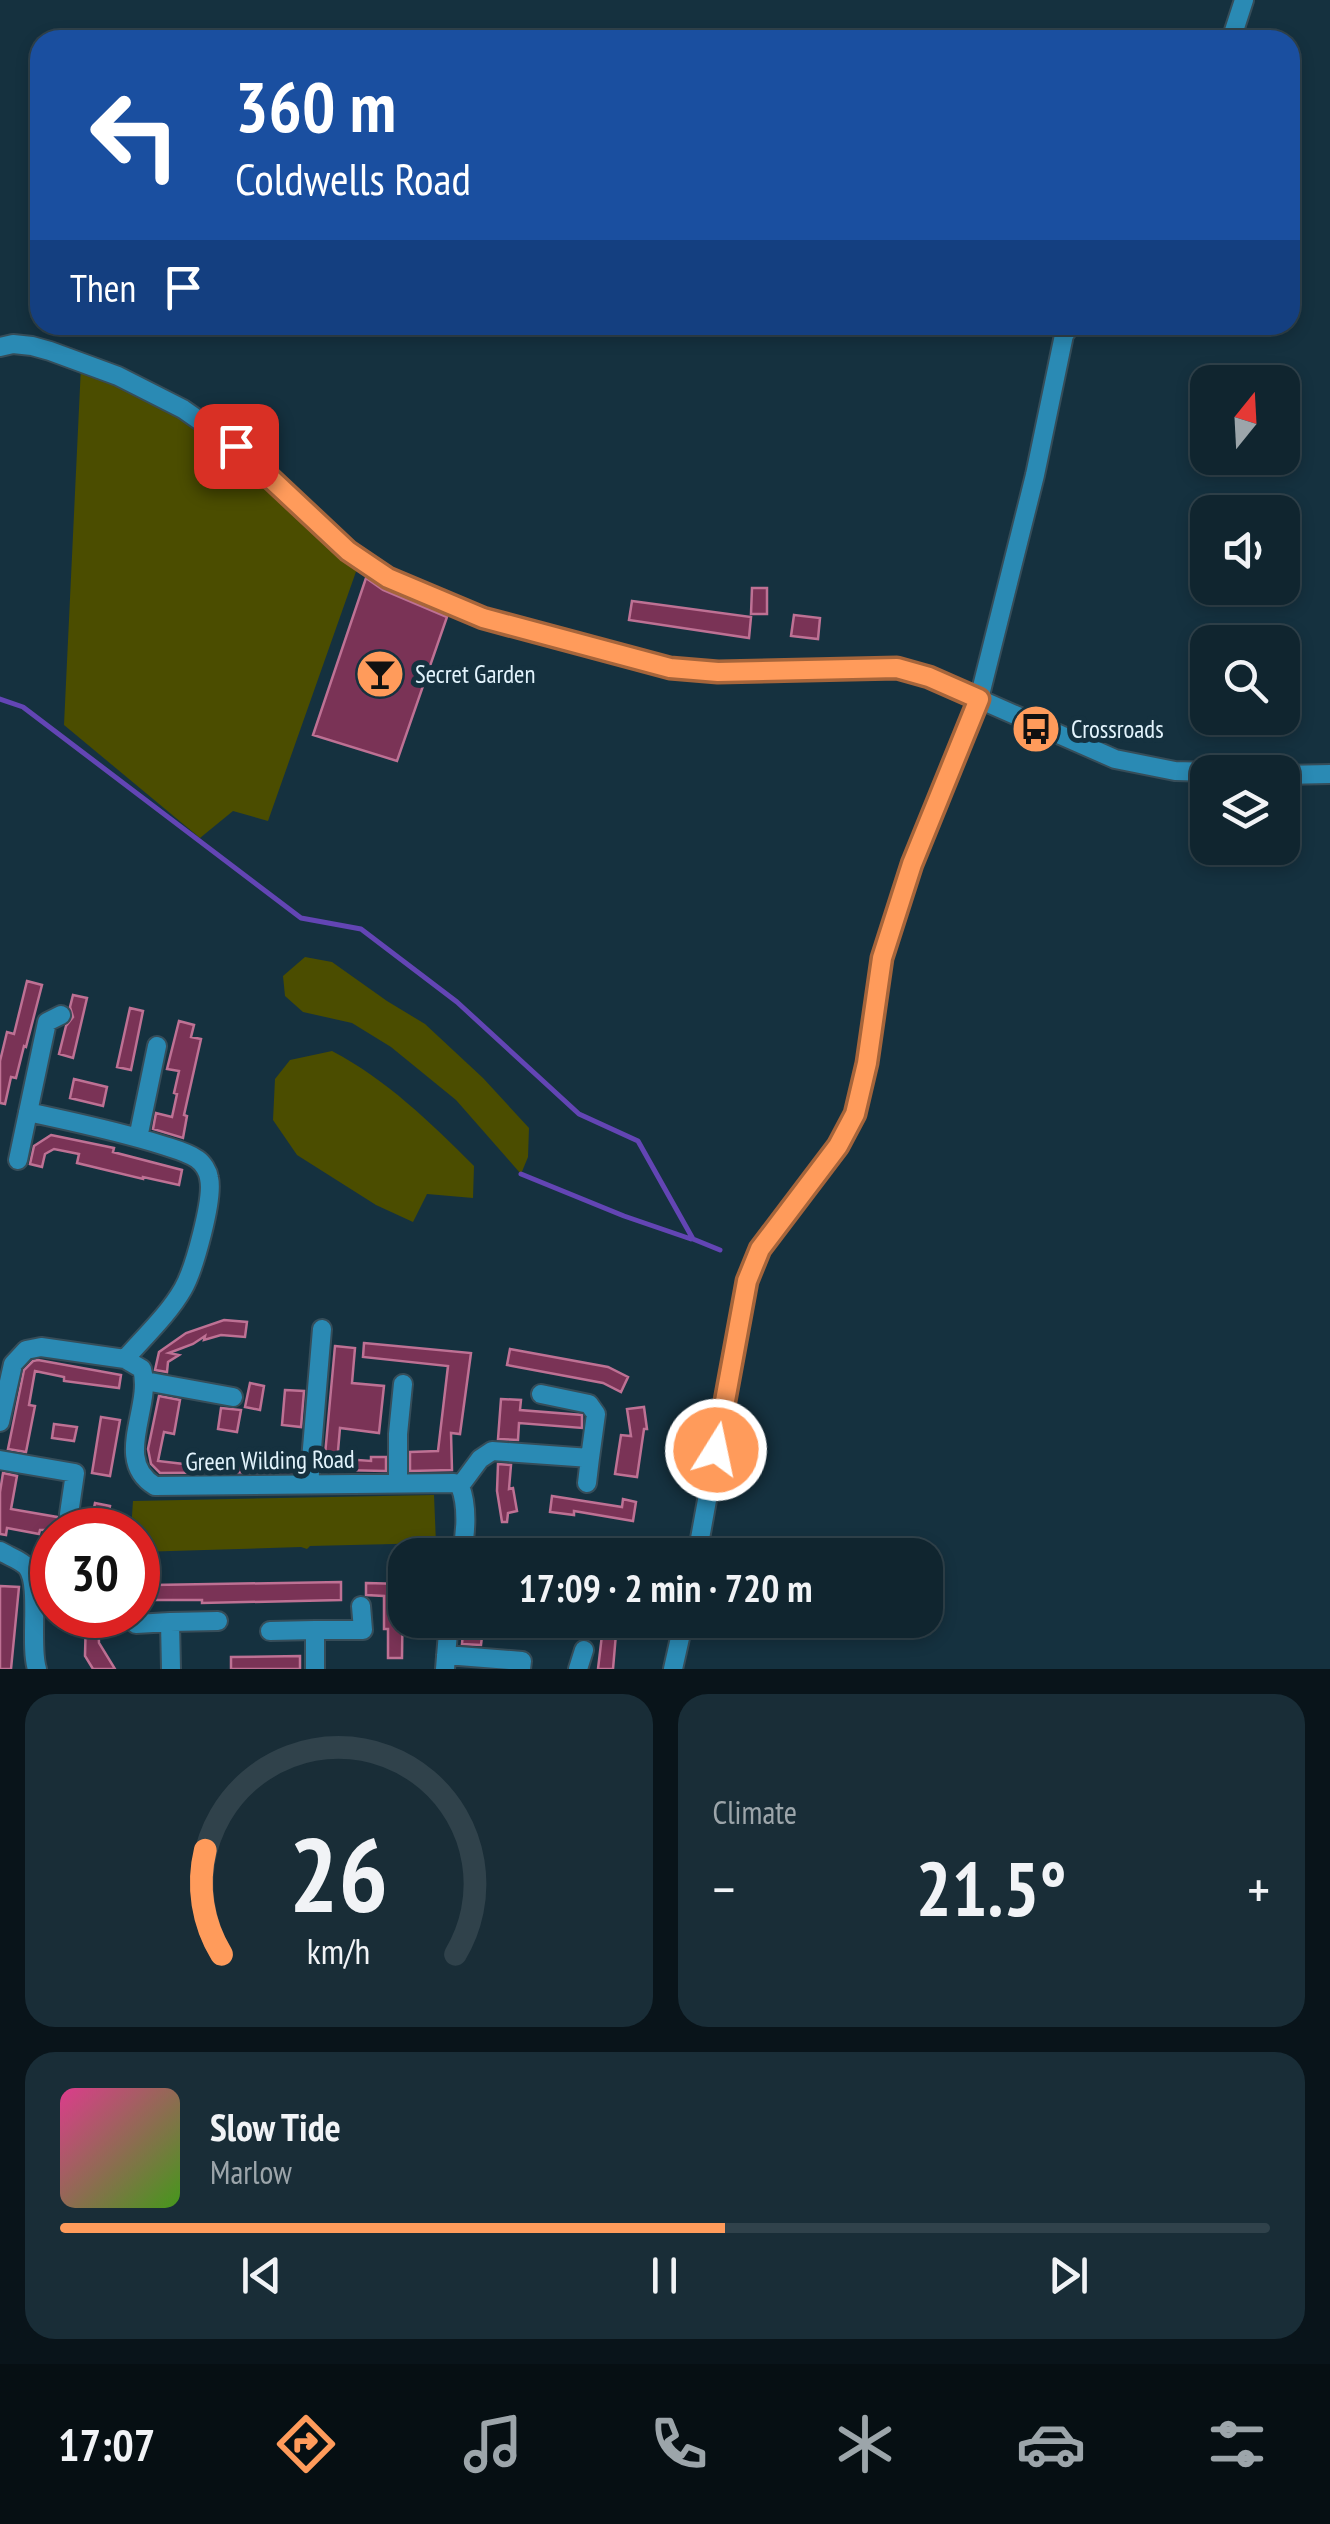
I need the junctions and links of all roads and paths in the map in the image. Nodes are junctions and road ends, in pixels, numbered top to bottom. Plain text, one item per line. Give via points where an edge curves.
1 (1244, 0) edge
2 (1234, 30) edge
3 (1064, 335) edge
4 (0, 347) edge
5 (979, 699) junction
6 (1190, 771) edge
7 (1330, 774) edge
8 (1300, 775) edge
9 (61, 1015) dead end
10 (157, 1046) dead end
11 (28, 1112) junction
12 (138, 1138) junction
13 (18, 1160) dead end
14 (322, 1330) dead end
15 (124, 1358) junction
16 (4, 1379) edge
17 (146, 1381) junction
18 (404, 1384) dead end
19 (541, 1394) dead end
20 (234, 1396) dead end
21 (0, 1422) edge
22 (590, 1458) junction
23 (0, 1460) edge
24 (398, 1483) junction
25 (587, 1483) dead end
26 (309, 1484) junction
27 (460, 1486) junction
28 (69, 1508) edge
29 (464, 1538) edge
30 (700, 1538) edge
31 (0, 1551) edge
32 (362, 1606) dead end
33 (170, 1622) junction
34 (218, 1622) dead end
35 (160, 1623) edge
36 (315, 1630) junction
37 (270, 1631) dead end
38 (680, 1638) edge
39 (584, 1650) dead end
40 (446, 1662) edge
41 (37, 1669) edge
42 (171, 1669) edge
43 (315, 1669) edge
44 (521, 1669) edge
45 (578, 1669) edge
46 (673, 1669) edge

1 - 2 street
3 - 5 street
4 - 5 street via 50,351 184,409 236,446 348,551 388,578 483,618 670,668 897,668
5 - 6 street via 1115,759
5 - 30 street via 882,958 855,1114 760,1249 747,1281
7 - 8 street
9 - 11 street via 47,1022
10 - 12 street
11 - 12 street
11 - 13 street
12 - 15 street via 200,1161 210,1188 185,1286
14 - 26 street
15 - 16 street via 42,1347 20,1355
15 - 17 street via 142,1369
16 - 21 street
17 - 20 street
17 - 26 street, Green Wilding Road via 134,1450 144,1480 167,1487
18 - 24 street
19 - 22 street via 589,1404 596,1414
22 - 25 street
22 - 27 street via 492,1452
23 - 28 street via 75,1472
24 - 26 street, Green Wilding Road
24 - 27 street, Green Wilding Road
27 - 29 street
31 - 41 street via 26,1564 33,1579
32 - 36 street via 363,1630
33 - 34 street
33 - 35 street
33 - 42 street
36 - 37 street
36 - 43 street
38 - 46 street
39 - 45 street
40 - 44 street via 522,1661

